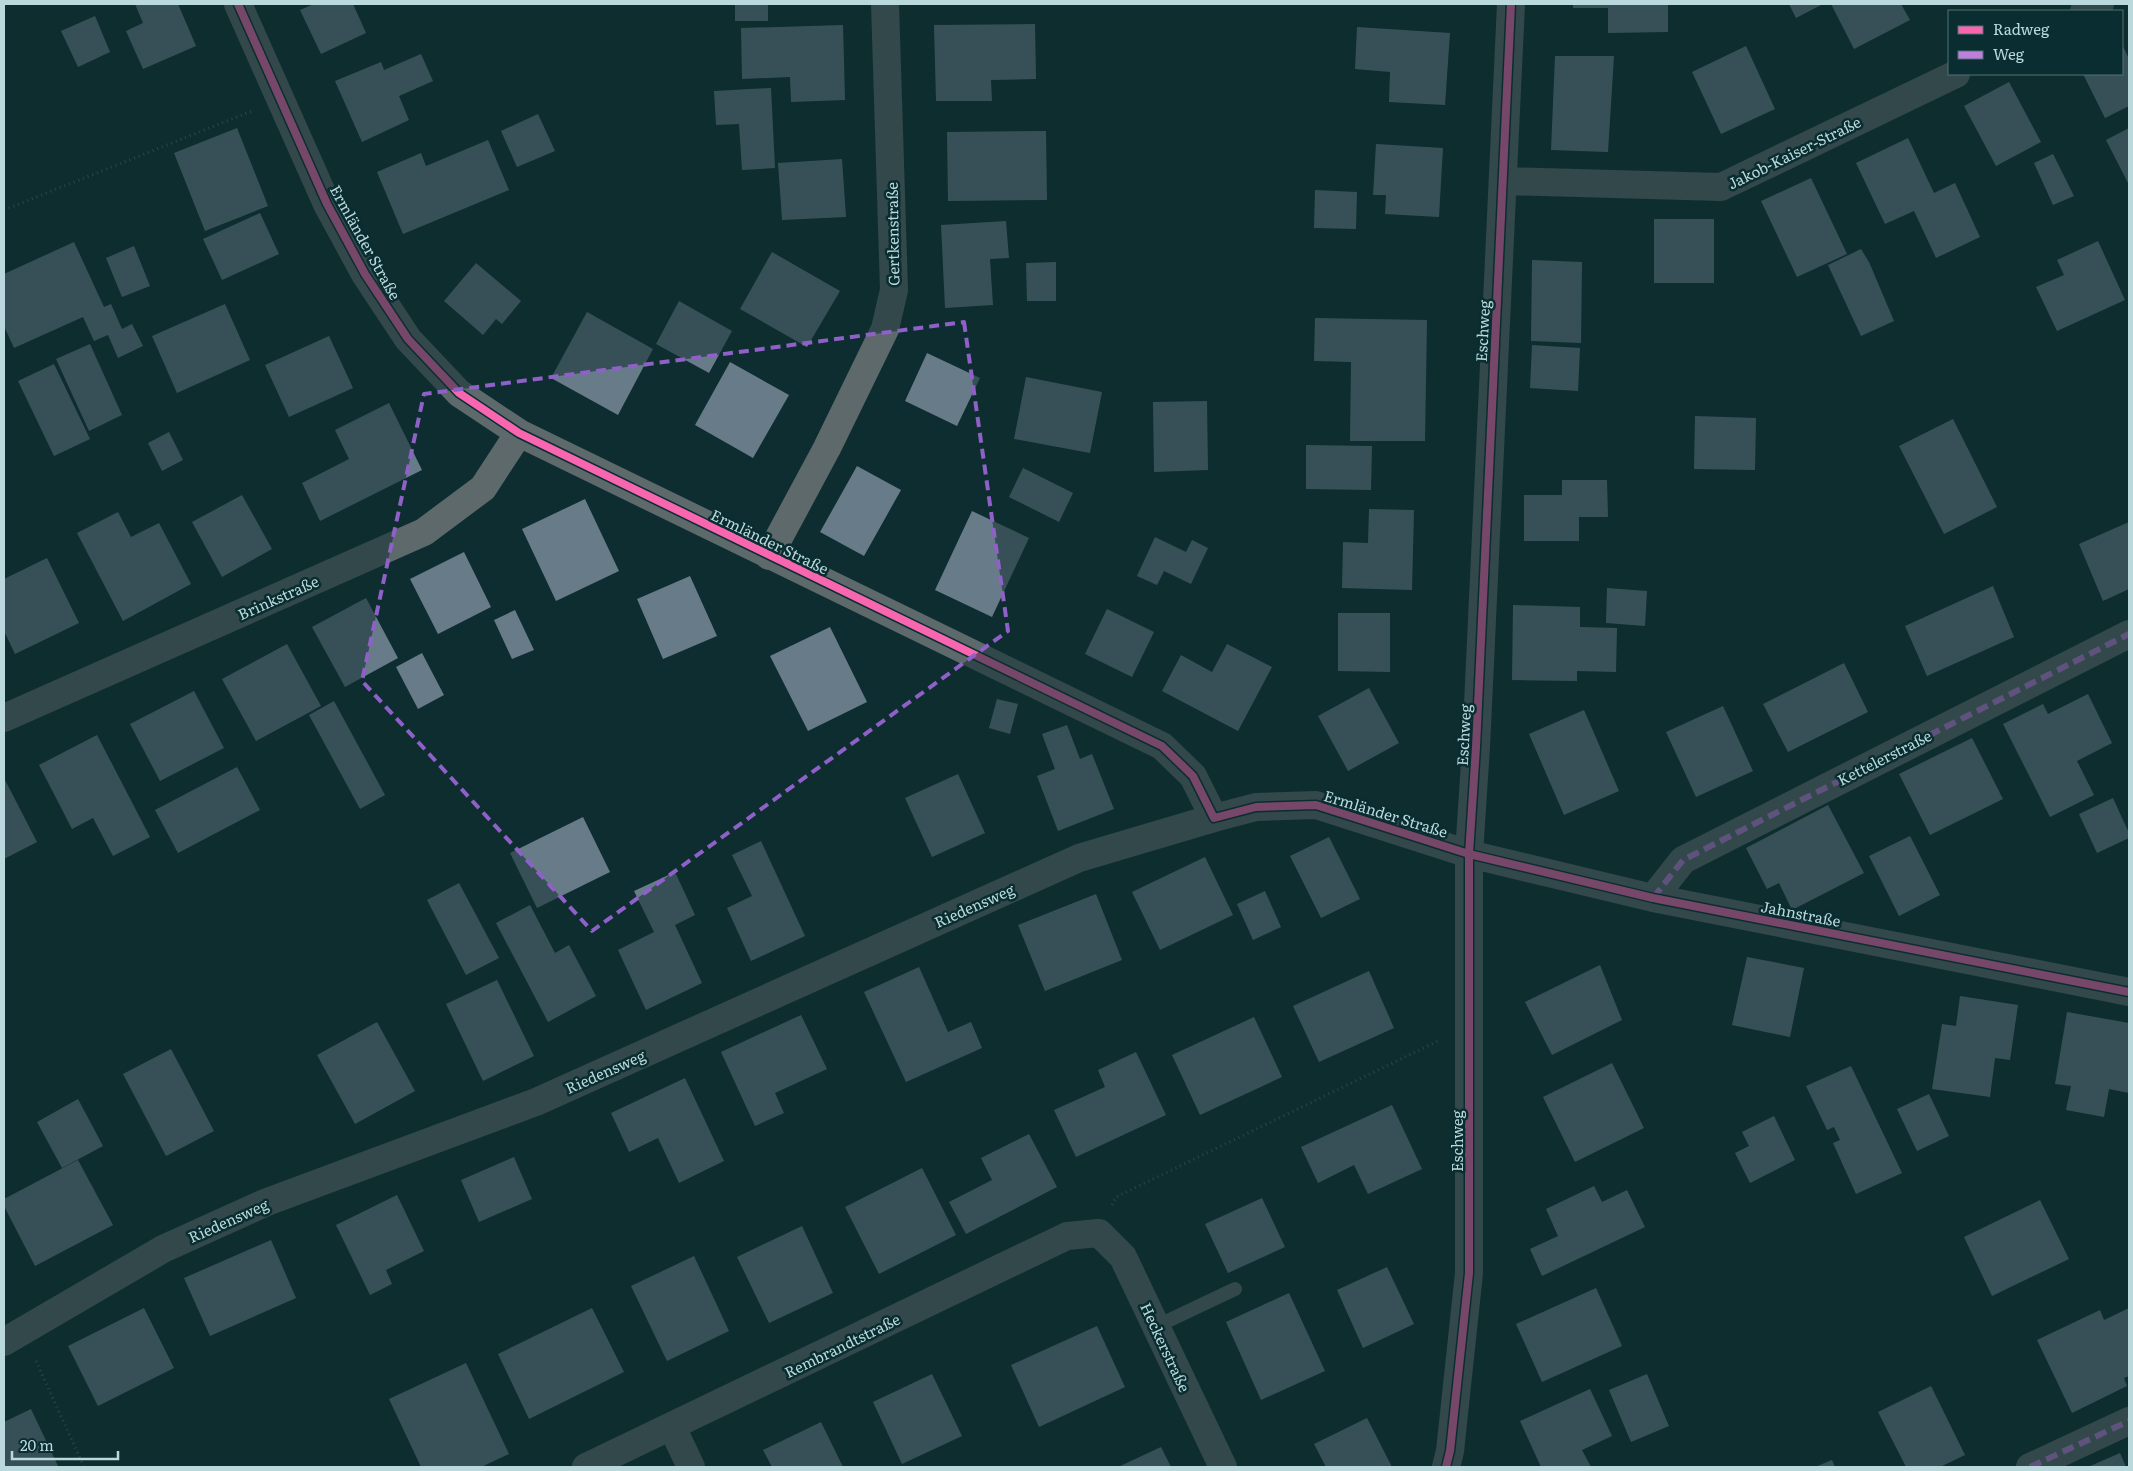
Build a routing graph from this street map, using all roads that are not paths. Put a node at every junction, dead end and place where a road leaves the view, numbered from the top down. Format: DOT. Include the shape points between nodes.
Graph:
graph roads {
  1 [pos="238,4"];
  2 [pos="885,4"];
  3 [pos="1511,4"];
  4 [pos="2100,4"];
  5 [pos="2086,10"];
  6 [pos="1954,75"];
  7 [pos="1503,181"];
  8 [pos="519,433"];
  9 [pos="769,556"];
  10 [pos="2129,634"];
  11 [pos="4,718"];
  12 [pos="1214,818"];
  13 [pos="1469,854"];
  14 [pos="1652,898"];
  15 [pos="2129,992"];
  16 [pos="1099,1232"];
  17 [pos="1235,1289"];
  18 [pos="1157,1326"];
  19 [pos="13,1337"];
  20 [pos="2129,1421"];
  21 [pos="672,1427"];
  22 [pos="586,1467"];
  23 [pos="691,1467"];
  24 [pos="1223,1467"];
  25 [pos="1446,1467"];
  26 [pos="2030,1467"];
  1 -- 8 [label="street, Ermländer Straße" via="335,220 365,274 408,339 459,393"];
  2 -- 9 [label="street, Gertkenstraße" via="894,290 885,329 827,448"];
  3 -- 7 [label="street, Eschweg"];
  4 -- 5 [label="street"];
  6 -- 7 [label="street, Jakob-Kaiser-Straße" via="1721,186"];
  7 -- 13 [label="street, Eschweg"];
  8 -- 9 [label="street, Ermländer Straße"];
  8 -- 11 [label="street, Brinkstraße" via="484,488 424,532"];
  9 -- 12 [label="street, Ermländer Straße" via="1162,746 1193,776"];
  10 -- 14 [label="street, Kettelerstraße" via="1682,860"];
  12 -- 13 [label="street, Ermländer Straße" via="1256,807 1316,805"];
  12 -- 19 [label="street, Riedensweg" via="1079,858 536,1102 267,1202 163,1250"];
  13 -- 14 [label="street, Jahnstraße"];
  13 -- 25 [label="street, Eschweg" via="1469,1273"];
  14 -- 15 [label="street, Jahnstraße"];
  16 -- 18 [label="street, Heckerstraße" via="1123,1256"];
  16 -- 21 [label="street, Rembrandtstraße" via="1067,1236"];
  17 -- 18 [label="lane"];
  18 -- 24 [label="street, Heckerstraße"];
  20 -- 26 [label="street"];
  21 -- 22 [label="street, Rembrandtstraße"];
  21 -- 23 [label="street"];
}
